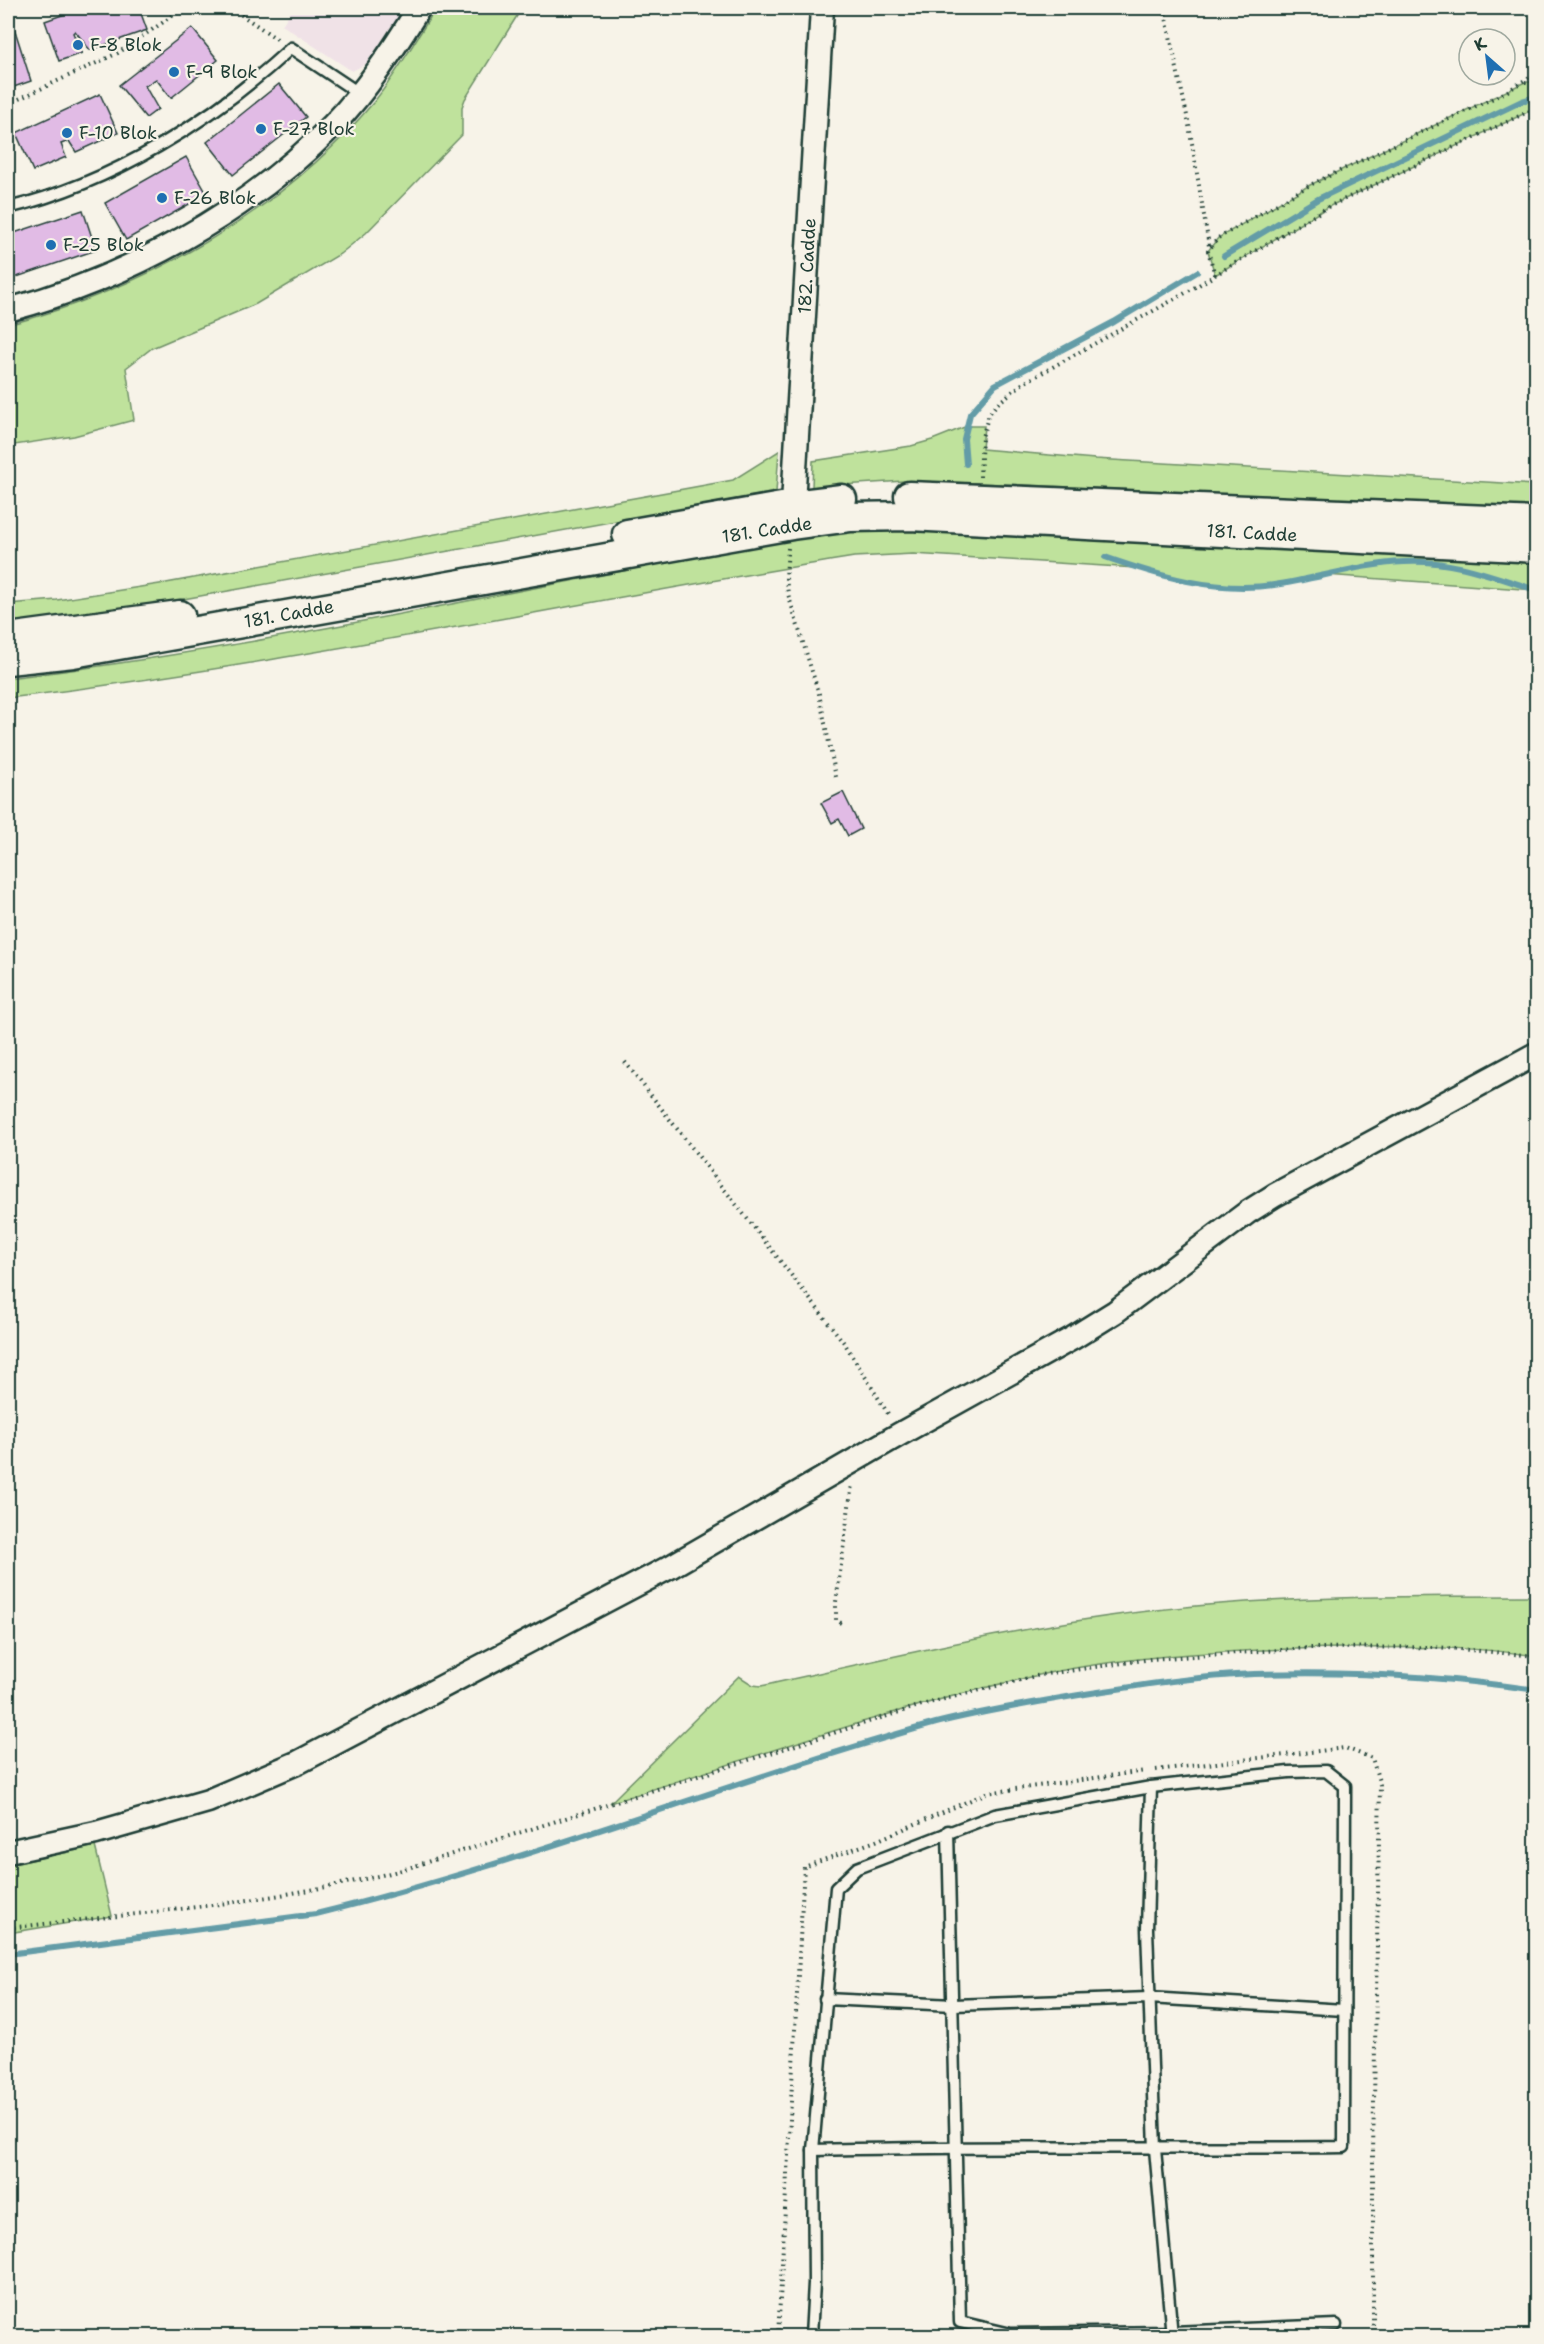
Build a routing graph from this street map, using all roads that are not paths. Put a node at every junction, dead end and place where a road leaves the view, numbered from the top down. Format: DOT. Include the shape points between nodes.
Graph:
graph roads {
  1 [pos="419,8"];
  2 [pos="822,8"];
  3 [pos="360,94"];
  4 [pos="8,208"];
  5 [pos="8,310"];
  6 [pos="792,515"];
  7 [pos="1536,522"];
  8 [pos="1536,548"];
  9 [pos="8,638"];
  10 [pos="8,660"];
  11 [pos="1536,1054"];
  12 [pos="1151,1787"];
  13 [pos="948,1831"];
  14 [pos="8,1851"];
  15 [pos="1149,1998"];
  16 [pos="825,1999"];
  17 [pos="954,2005"];
  18 [pos="1344,2010"];
  19 [pos="958,2146"];
  20 [pos="1155,2149"];
  21 [pos="813,2150"];
  22 [pos="1336,2325"];
  23 [pos="1172,2334"];
  24 [pos="811,2337"];
  1 -- 3 [label="street"];
  2 -- 6 [label="street, 182. Cadde"];
  3 -- 4 [label="lane" via="291,48 217,107 141,155 83,183"];
  3 -- 5 [label="street" via="333,125 290,162 213,220 119,270"];
  6 -- 7 [label="street, 181. Cadde" via="869,497"];
  6 -- 8 [label="street, 181. Cadde" via="910,516"];
  6 -- 9 [label="street, 181. Cadde" via="187,614"];
  6 -- 10 [label="street, 181. Cadde" via="73,653"];
  11 -- 14 [label="street" via="1275,1195 1114,1312 670,1567 260,1780 152,1818"];
  12 -- 13 [label="lane" via="995,1815"];
  12 -- 15 [label="lane"];
  12 -- 18 [label="lane" via="1326,1771 1345,1786"];
  13 -- 16 [label="lane" via="857,1868 836,1888"];
  13 -- 17 [label="lane"];
  15 -- 17 [label="lane"];
  15 -- 18 [label="lane"];
  15 -- 20 [label="lane"];
  16 -- 17 [label="lane"];
  16 -- 21 [label="lane"];
  17 -- 19 [label="lane"];
  18 -- 20 [label="lane" via="1344,2147"];
  19 -- 20 [label="lane"];
  19 -- 21 [label="lane"];
  19 -- 23 [label="lane" via="960,2322 1011,2334"];
  20 -- 23 [label="lane"];
  21 -- 24 [label="lane"];
  22 -- 23 [label="lane"];
}
